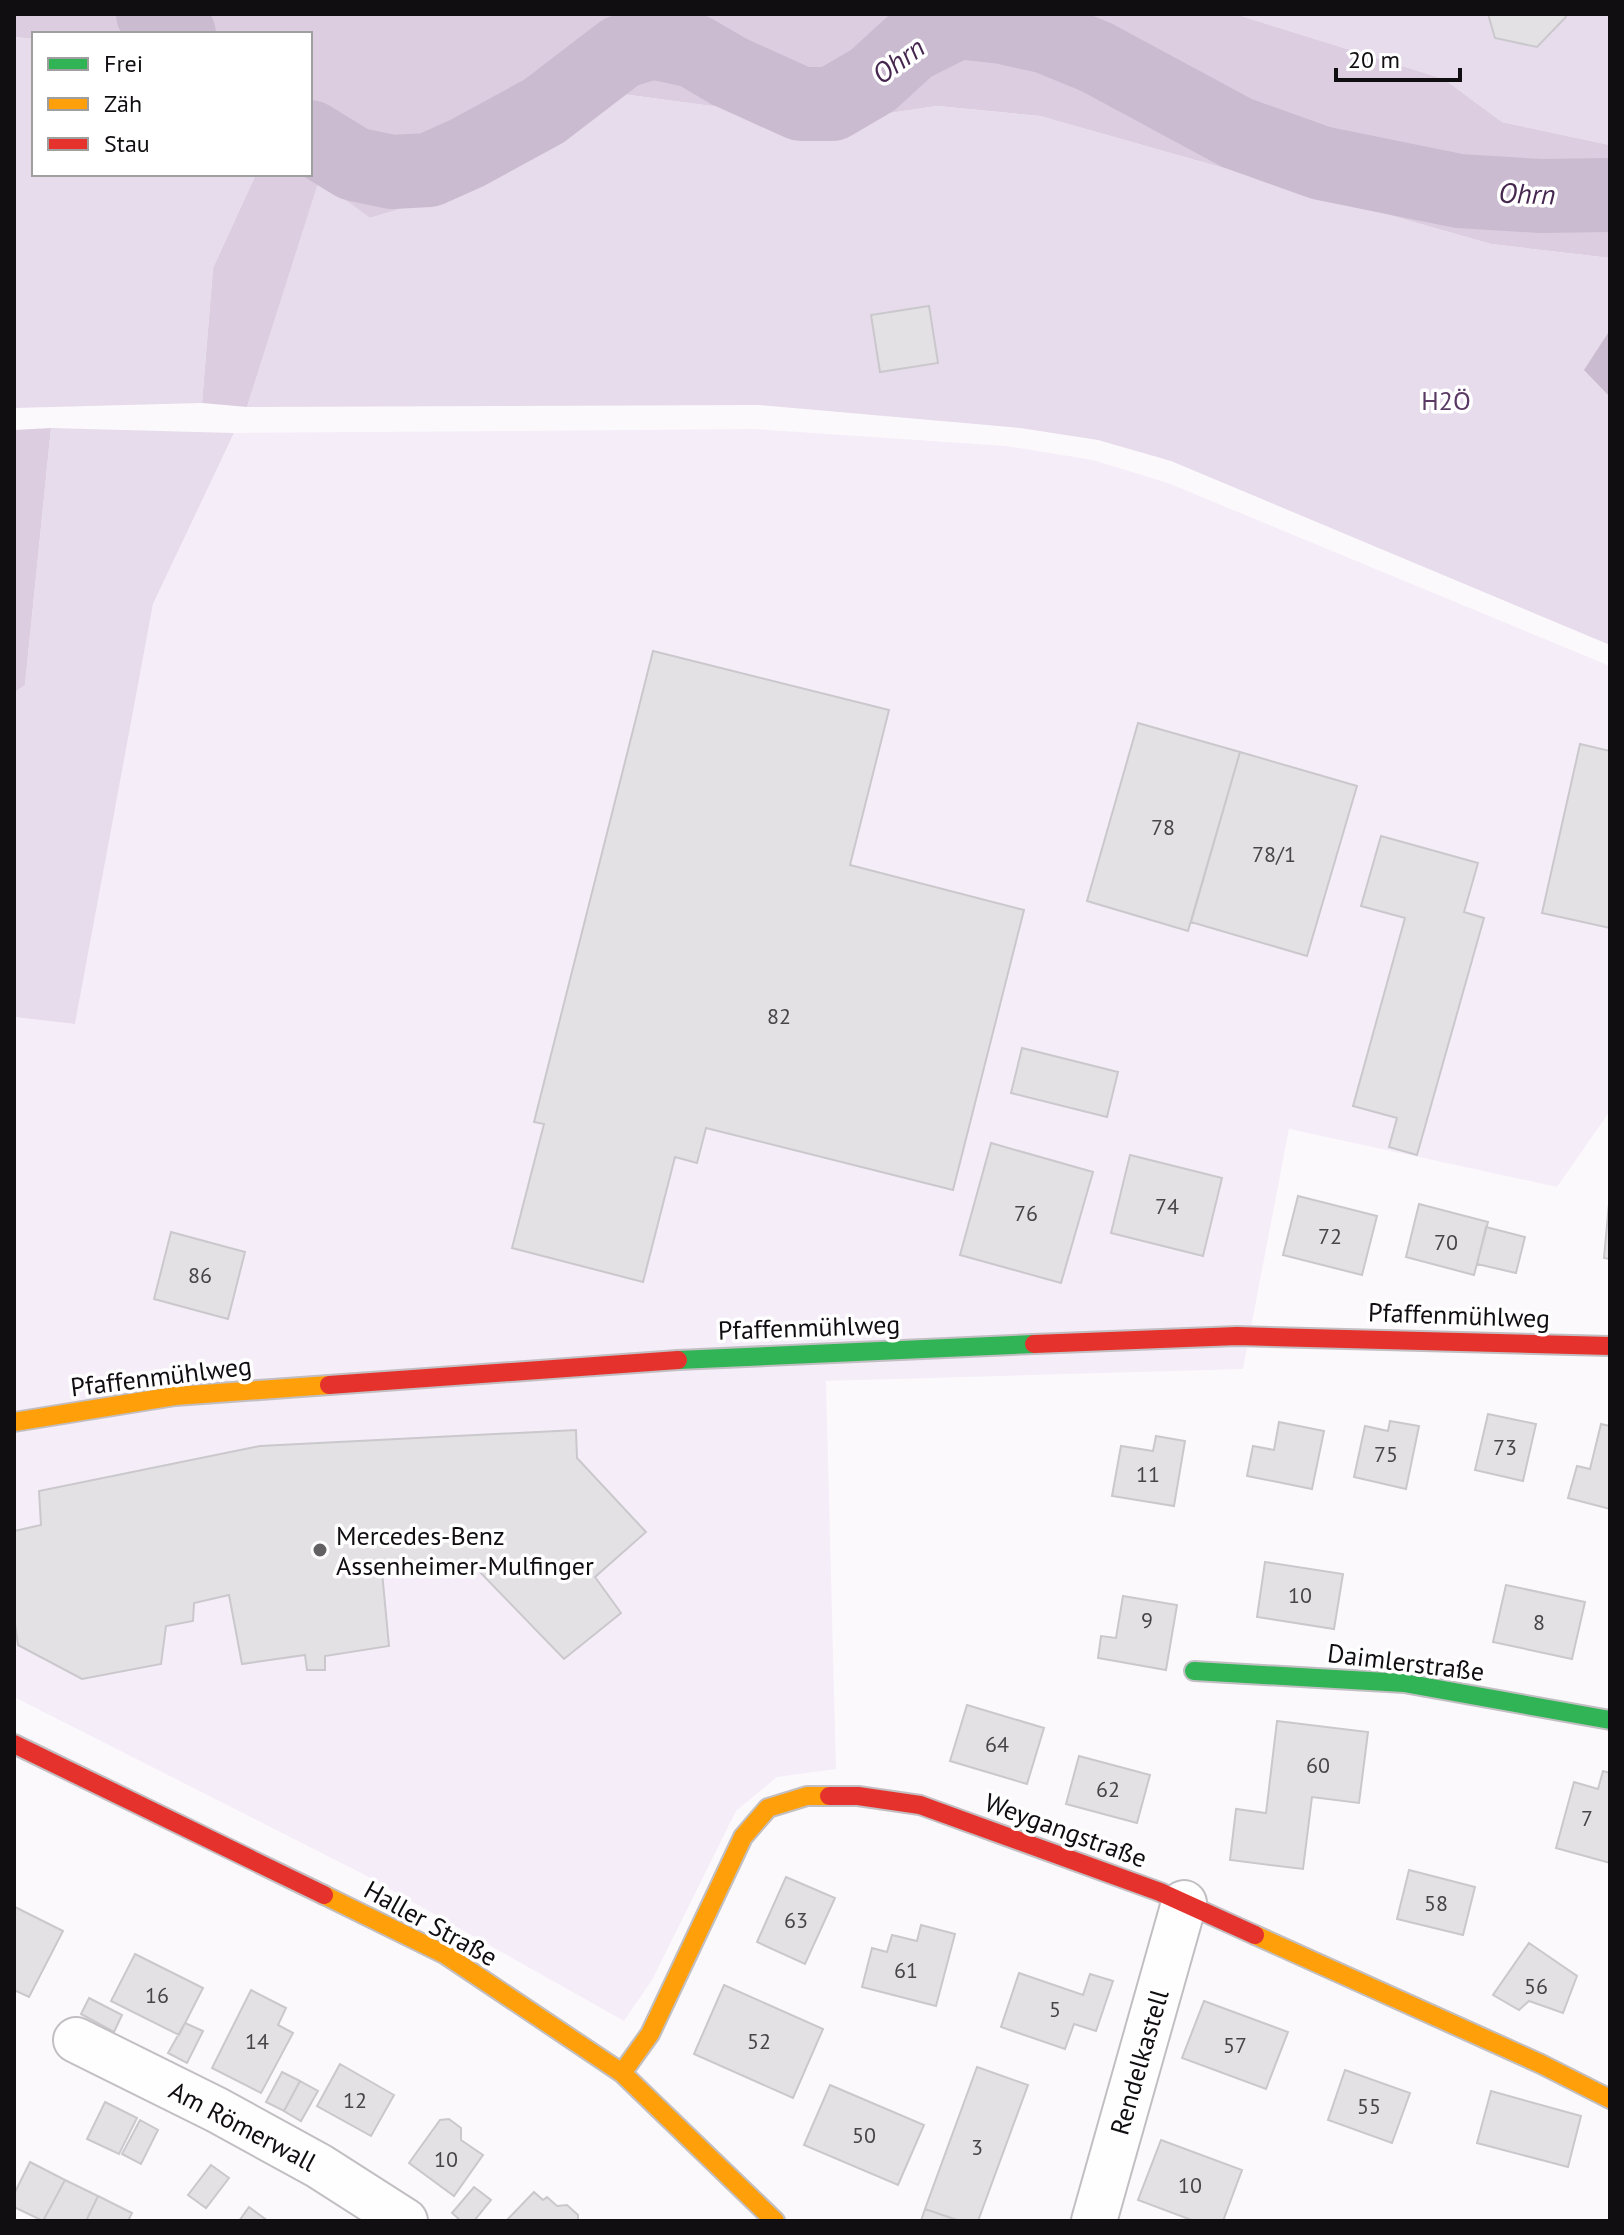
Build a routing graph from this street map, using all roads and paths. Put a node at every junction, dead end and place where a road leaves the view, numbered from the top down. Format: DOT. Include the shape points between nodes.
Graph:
graph roads {
  1 [pos="1610,1346"];
  2 [pos="14,1422"];
  3 [pos="1194,1671"];
  4 [pos="1610,1720"];
  5 [pos="14,1744"];
  6 [pos="1184,1903"];
  7 [pos="76,2040"];
  8 [pos="622,2073"];
  9 [pos="1610,2099"];
  10 [pos="405,2221"];
  11 [pos="775,2221"];
  12 [pos="1094,2221"];
  1 -- 2 [label="street, Pfaffenmühlweg" via="1237,1336 731,1356 175,1396"];
  3 -- 4 [label="street, Daimlerstraße" via="1404,1683"];
  5 -- 8 [label="street, Haller Straße" via="446,1955"];
  6 -- 8 [label="street, Weygangstraße" via="920,1805 858,1796 807,1796 768,1808 743,1837 650,2034"];
  6 -- 9 [label="street, Weygangstraße"];
  6 -- 12 [label="street, Rendelkastell"];
  7 -- 10 [label="street, Am Römerwall" via="319,2166"];
  8 -- 11 [label="street, Haller Straße"];
}
